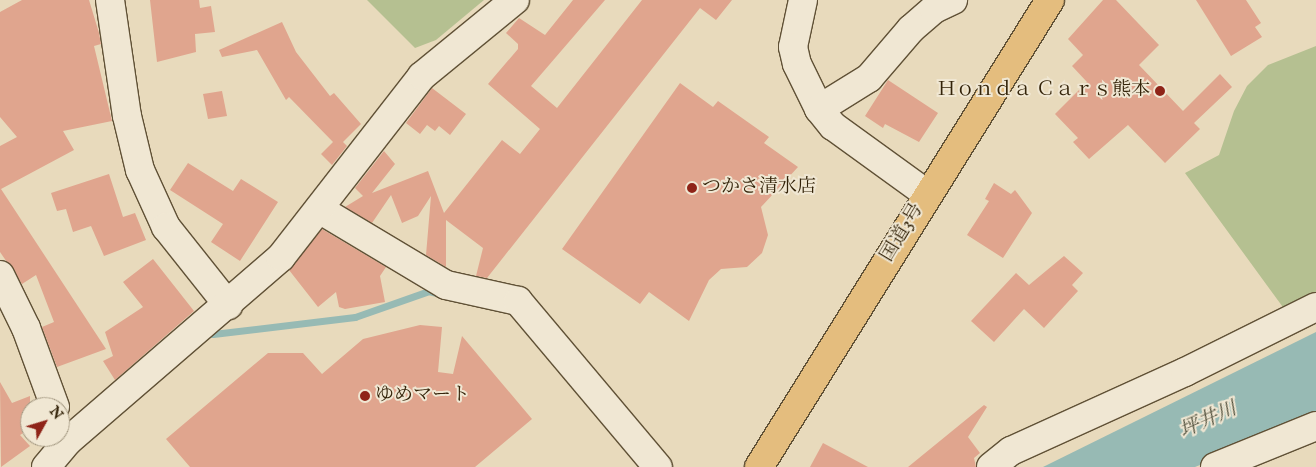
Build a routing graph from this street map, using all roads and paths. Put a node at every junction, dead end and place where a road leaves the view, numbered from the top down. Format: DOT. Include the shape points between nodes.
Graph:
graph roads {
  1 [pos="110,0"];
  2 [pos="516,0"];
  3 [pos="803,0"];
  4 [pos="953,0"];
  5 [pos="1050,0"];
  6 [pos="818,109"];
  7 [pos="927,194"];
  8 [pos="319,209"];
  9 [pos="0,275"];
  10 [pos="228,305"];
  11 [pos="1316,307"];
  12 [pos="52,397"];
  13 [pos="70,425"];
  14 [pos="1316,426"];
  15 [pos="56,447"];
  16 [pos="1231,464"];
  17 [pos="46,467"];
  18 [pos="658,467"];
  19 [pos="759,467"];
  20 [pos="991,467"];
  1 -- 10 [label="street" via="127,116 140,170 166,227"];
  2 -- 8 [label="street" via="422,76"];
  3 -- 6 [label="street" via="793,47 796,64"];
  4 -- 6 [label="street" via="934,10 911,29 869,78"];
  5 -- 7 [label="highway, 国道3号"];
  6 -- 7 [label="street" via="834,126"];
  7 -- 19 [label="highway, 国道3号"];
  8 -- 10 [label="street" via="281,257"];
  8 -- 18 [label="street" via="446,285 518,302"];
  9 -- 12 [label="street" via="26,328"];
  10 -- 13 [label="street"];
  11 -- 20 [label="street" via="1185,372 1011,451"];
  14 -- 16 [label="street"];
  15 -- 17 [label="street"];
}
